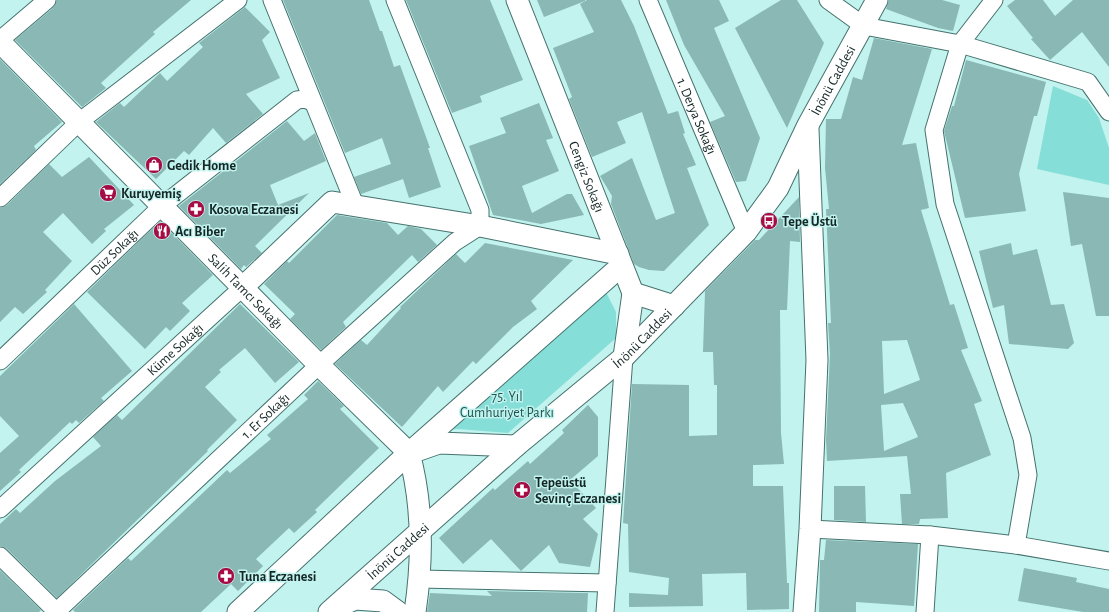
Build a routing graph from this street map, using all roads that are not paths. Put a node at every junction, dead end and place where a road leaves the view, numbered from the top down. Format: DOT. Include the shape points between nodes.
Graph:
graph roads {
  1 [pos="47,0"];
  2 [pos="238,0"];
  3 [pos="272,0"];
  4 [pos="395,0"];
  5 [pos="517,0"];
  6 [pos="648,0"];
  7 [pos="828,0"];
  8 [pos="877,0"];
  9 [pos="994,0"];
  10 [pos="864,26"];
  11 [pos="0,41"];
  12 [pos="960,44"];
  13 [pos="312,102"];
  14 [pos="1109,112"];
  15 [pos="79,122"];
  16 [pos="808,125"];
  17 [pos="0,198"];
  18 [pos="355,205"];
  19 [pos="162,206"];
  20 [pos="480,226"];
  21 [pos="746,232"];
  22 [pos="620,260"];
  23 [pos="243,287"];
  24 [pos="634,293"];
  25 [pos="674,306"];
  26 [pos="624,357"];
  27 [pos="0,361"];
  28 [pos="319,365"];
  29 [pos="516,446"];
  30 [pos="410,453"];
  31 [pos="0,510"];
  32 [pos="421,529"];
  33 [pos="810,529"];
  34 [pos="930,535"];
  35 [pos="1016,545"];
  36 [pos="0,556"];
  37 [pos="1109,561"];
  38 [pos="420,579"];
  39 [pos="607,583"];
  40 [pos="329,611"];
  41 [pos="56,612"];
  42 [pos="238,612"];
  43 [pos="398,612"];
  44 [pos="415,612"];
  45 [pos="605,612"];
  46 [pos="804,612"];
  47 [pos="925,612"];
  1 -- 11 [label="street"];
  2 -- 15 [label="street"];
  3 -- 13 [label="street"];
  4 -- 20 [label="street" via="480,210"];
  5 -- 22 [label="street, Cengiz Sokağı"];
  6 -- 21 [label="street, 1. Derya Sokağı"];
  7 -- 10 [label="street"];
  8 -- 10 [label="street, İnönü Caddesi"];
  9 -- 12 [label="street"];
  10 -- 12 [label="street"];
  10 -- 16 [label="street, İnönü Caddesi"];
  11 -- 15 [label="street, Salih Tamcı Sokağı"];
  12 -- 14 [label="street" via="1088,82"];
  12 -- 35 [label="street" via="934,130 945,204 1022,438 1028,476"];
  13 -- 18 [label="street"];
  13 -- 19 [label="street, Düz Sokağı" via="305,99 296,100"];
  15 -- 17 [label="street"];
  15 -- 19 [label="street, Salih Tamcı Sokağı"];
  16 -- 21 [label="street, İnönü Caddesi" via="778,188"];
  16 -- 33 [label="street" via="817,360"];
  18 -- 20 [label="street"];
  18 -- 23 [label="street, Küme Sokağı" via="332,202"];
  19 -- 23 [label="street, Salih Tamcı Sokağı"];
  19 -- 27 [label="street, Düz Sokağı"];
  20 -- 22 [label="street"];
  20 -- 28 [label="street, 1. Er Sokağı" via="455,242"];
  21 -- 25 [label="street, İnönü Caddesi"];
  22 -- 24 [label="street, Cengiz Sokağı"];
  22 -- 30 [label="street"];
  23 -- 28 [label="street, Salih Tamcı Sokağı"];
  23 -- 31 [label="street, Küme Sokağı"];
  24 -- 25 [label="street"];
  24 -- 26 [label="street"];
  25 -- 26 [label="street, İnönü Caddesi"];
  26 -- 29 [label="street, İnönü Caddesi"];
  26 -- 39 [label="street"];
  28 -- 30 [label="street, Salih Tamcı Sokağı"];
  28 -- 41 [label="street, 1. Er Sokağı"];
  29 -- 30 [label="street" via="439,443"];
  29 -- 32 [label="street, İnönü Caddesi"];
  30 -- 32 [label="street"];
  30 -- 42 [label="street"];
  32 -- 38 [label="street"];
  32 -- 40 [label="street, İnönü Caddesi"];
  33 -- 34 [label="street"];
  33 -- 46 [label="street"];
  34 -- 35 [label="street"];
  34 -- 47 [label="street"];
  35 -- 37 [label="street"];
  36 -- 41 [label="street"];
  38 -- 39 [label="street"];
  38 -- 44 [label="street"];
  39 -- 45 [label="street"];
  40 -- 43 [label="street" via="355,599 383,601"];
}
